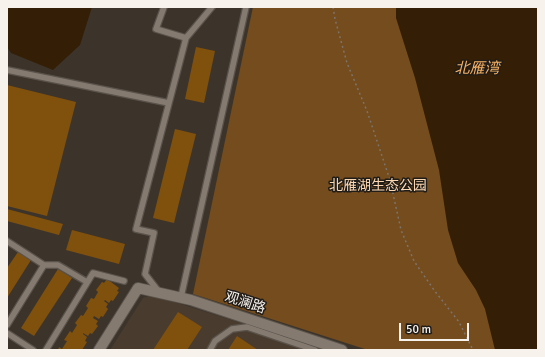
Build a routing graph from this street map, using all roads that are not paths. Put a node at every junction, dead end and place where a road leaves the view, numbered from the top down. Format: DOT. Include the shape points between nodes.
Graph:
graph roads {
  1 [pos="164,7"];
  2 [pos="212,7"];
  3 [pos="246,7"];
  4 [pos="186,38"];
  5 [pos="7,70"];
  6 [pos="169,103"];
  7 [pos="7,241"];
  8 [pos="44,266"];
  9 [pos="87,282"];
  10 [pos="124,282"];
  11 [pos="159,292"];
  12 [pos="181,297"];
  13 [pos="7,325"];
  14 [pos="9,335"];
  15 [pos="7,343"];
  16 [pos="33,350"];
  17 [pos="46,350"];
  18 [pos="99,350"];
  19 [pos="210,350"];
  20 [pos="316,350"];
  21 [pos="342,350"];
  1 -- 4 [label="lane" via="156,29"];
  2 -- 4 [label="lane"];
  3 -- 12 [label="lane"];
  4 -- 6 [label="lane"];
  5 -- 6 [label="lane"];
  6 -- 11 [label="lane" via="136,229 154,233 145,274"];
  7 -- 8 [label="lane"];
  8 -- 9 [label="lane" via="58,265"];
  8 -- 13 [label="lane"];
  9 -- 10 [label="lane" via="93,273"];
  9 -- 17 [label="lane"];
  11 -- 12 [label="street, 观澜路"];
  11 -- 18 [label="street, 观澜路" via="138,288"];
  12 -- 21 [label="street, 观澜路"];
  14 -- 15 [label="lane"];
  14 -- 16 [label="lane"];
  19 -- 20 [label="lane" via="215,341 232,329 247,327"];
}
